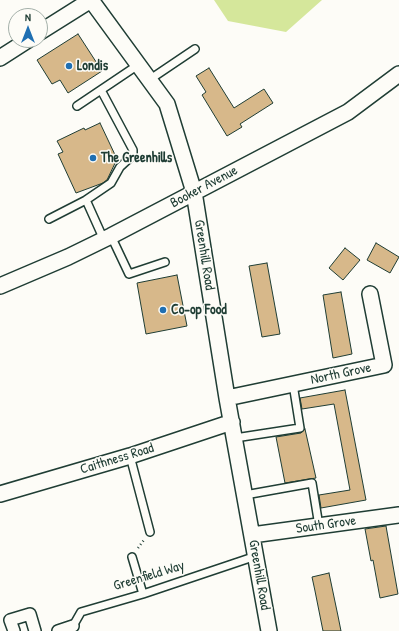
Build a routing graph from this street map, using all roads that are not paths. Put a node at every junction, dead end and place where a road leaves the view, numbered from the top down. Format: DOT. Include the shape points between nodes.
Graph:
graph roads {
  1 [pos="91,0"];
  2 [pos="48,27"];
  3 [pos="16,48"];
  4 [pos="195,50"];
  5 [pos="0,58"];
  6 [pos="138,65"];
  7 [pos="399,74"];
  8 [pos="149,80"];
  9 [pos="101,90"];
  10 [pos="77,106"];
  11 [pos="194,192"];
  12 [pos="86,200"];
  13 [pos="49,219"];
  14 [pos="107,238"];
  15 [pos="165,262"];
  16 [pos="0,286"];
  17 [pos="370,294"];
  18 [pos="293,384"];
  19 [pos="228,398"];
  20 [pos="232,422"];
  21 [pos="235,438"];
  22 [pos="130,456"];
  23 [pos="0,494"];
  24 [pos="245,494"];
  25 [pos="399,515"];
  26 [pos="319,526"];
  27 [pos="150,532"];
  28 [pos="252,535"];
  29 [pos="256,556"];
  30 [pos="132,557"];
  31 [pos="144,594"];
  32 [pos="73,626"];
  33 [pos="14,631"];
  34 [pos="35,631"];
  35 [pos="58,631"];
  36 [pos="269,631"];
  1 -- 2 [label="street"];
  1 -- 6 [label="street, Greenhill Road"];
  3 -- 5 [label="street"];
  4 -- 8 [label="lane"];
  6 -- 8 [label="street, Greenhill Road"];
  6 -- 9 [label="lane"];
  7 -- 11 [label="street, Booker Avenue" via="348,112"];
  8 -- 11 [label="street, Greenhill Road" via="167,104"];
  9 -- 10 [label="lane"];
  9 -- 12 [label="lane" via="133,153 120,167 111,183"];
  11 -- 14 [label="street, Booker Avenue"];
  11 -- 19 [label="street, Greenhill Road"];
  12 -- 13 [label="lane"];
  12 -- 14 [label="lane"];
  14 -- 15 [label="lane" via="129,274"];
  14 -- 16 [label="street, Booker Avenue"];
  17 -- 18 [label="street, North Grove" via="384,365"];
  18 -- 19 [label="street, North Grove"];
  18 -- 21 [label="lane" via="300,428"];
  19 -- 20 [label="street, Greenhill Road"];
  20 -- 21 [label="street, Greenhill Road"];
  20 -- 22 [label="street, Caithness Road"];
  21 -- 24 [label="street, Greenhill Road"];
  22 -- 23 [label="street, Caithness Road"];
  22 -- 27 [label="lane"];
  24 -- 26 [label="lane" via="312,483"];
  24 -- 28 [label="street, Greenhill Road"];
  25 -- 26 [label="street, South Grove"];
  26 -- 28 [label="street, South Grove"];
  28 -- 29 [label="street, Greenhill Road"];
  29 -- 31 [label="lane, Greenfield Way"];
  29 -- 36 [label="street, Greenhill Road"];
  30 -- 31 [label="lane"];
  31 -- 32 [label="lane, Greenfield Way" via="81,612"];
  32 -- 35 [label="street, Greenfield Way"];
  33 -- 34 [label="street" via="10,620 30,614"];
}
